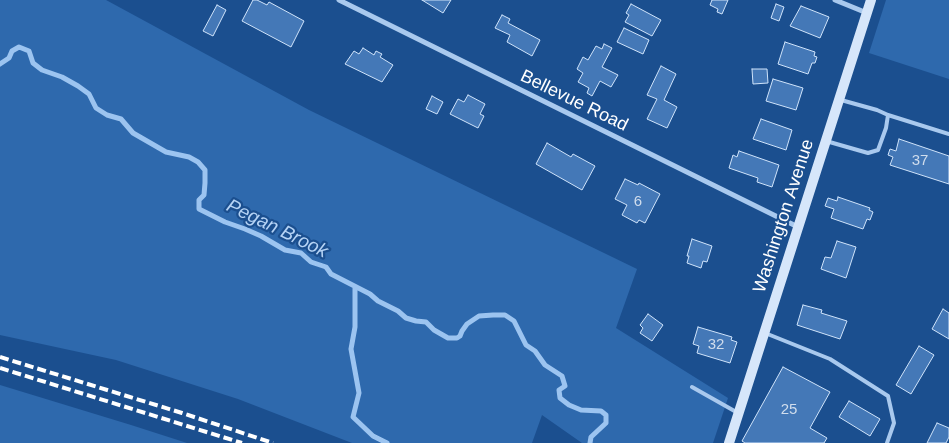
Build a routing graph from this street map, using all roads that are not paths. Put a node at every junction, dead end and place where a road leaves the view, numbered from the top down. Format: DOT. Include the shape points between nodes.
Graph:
graph roads {
  1 [pos="339,0"];
  2 [pos="835,0"];
  3 [pos="871,0"];
  4 [pos="867,13"];
  5 [pos="839,100"];
  6 [pos="888,115"];
  7 [pos="949,134"];
  8 [pos="826,141"];
  9 [pos="798,227"];
  10 [pos="764,333"];
  11 [pos="692,386"];
  12 [pos="738,413"];
  13 [pos="729,443"];
  14 [pos="887,443"];
  1 -- 9 [label="street, Bellevue Road"];
  2 -- 4 [label="street"];
  3 -- 4 [label="street, Washington Avenue"];
  4 -- 5 [label="street, Washington Avenue"];
  5 -- 6 [label="lane"];
  5 -- 8 [label="street, Washington Avenue"];
  6 -- 7 [label="lane"];
  6 -- 8 [label="lane" via="878,150 868,153"];
  8 -- 9 [label="street, Washington Avenue"];
  9 -- 10 [label="street, Washington Avenue"];
  10 -- 12 [label="street, Washington Avenue"];
  10 -- 14 [label="lane" via="830,359 888,396 894,423"];
  11 -- 12 [label="lane"];
  12 -- 13 [label="street, Washington Avenue"];
}
